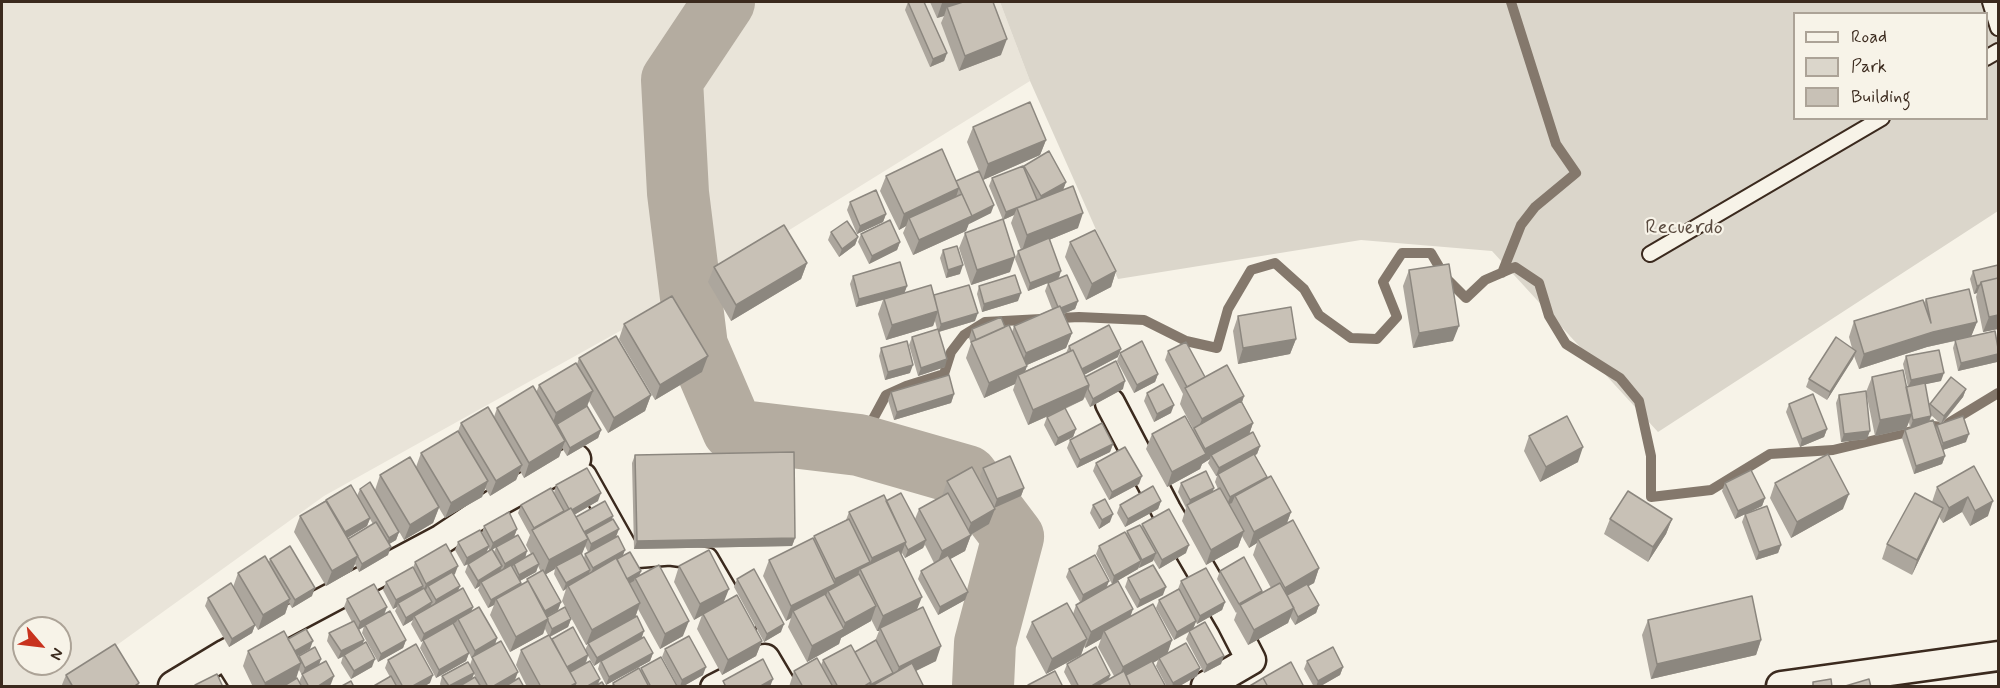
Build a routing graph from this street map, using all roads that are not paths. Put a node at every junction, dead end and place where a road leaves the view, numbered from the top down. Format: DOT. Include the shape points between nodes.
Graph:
graph roads {
  1 [pos="1990,2"];
  2 [pos="1998,28"];
  3 [pos="1879,120"];
  4 [pos="1650,254"];
  5 [pos="1110,403"];
  6 [pos="576,459"];
  7 [pos="226,654"];
  8 [pos="1998,656"];
  9 [pos="765,659"];
  10 [pos="173,687"];
  11 [pos="246,687"];
  12 [pos="712,687"];
  13 [pos="780,687"];
  14 [pos="1206,687"];
  15 [pos="1781,687"];
  1 -- 2 [label="lane"];
  3 -- 4 [label="lane"];
  5 -- 14 [label="street" via="1251,660"];
  6 -- 7 [label="street" via="499,501 442,539"];
  6 -- 9 [label="street" via="631,556 670,554 707,559"];
  7 -- 10 [label="street"];
  7 -- 11 [label="street"];
  8 -- 15 [label="street"];
  9 -- 12 [label="street"];
  9 -- 13 [label="street"];
}
